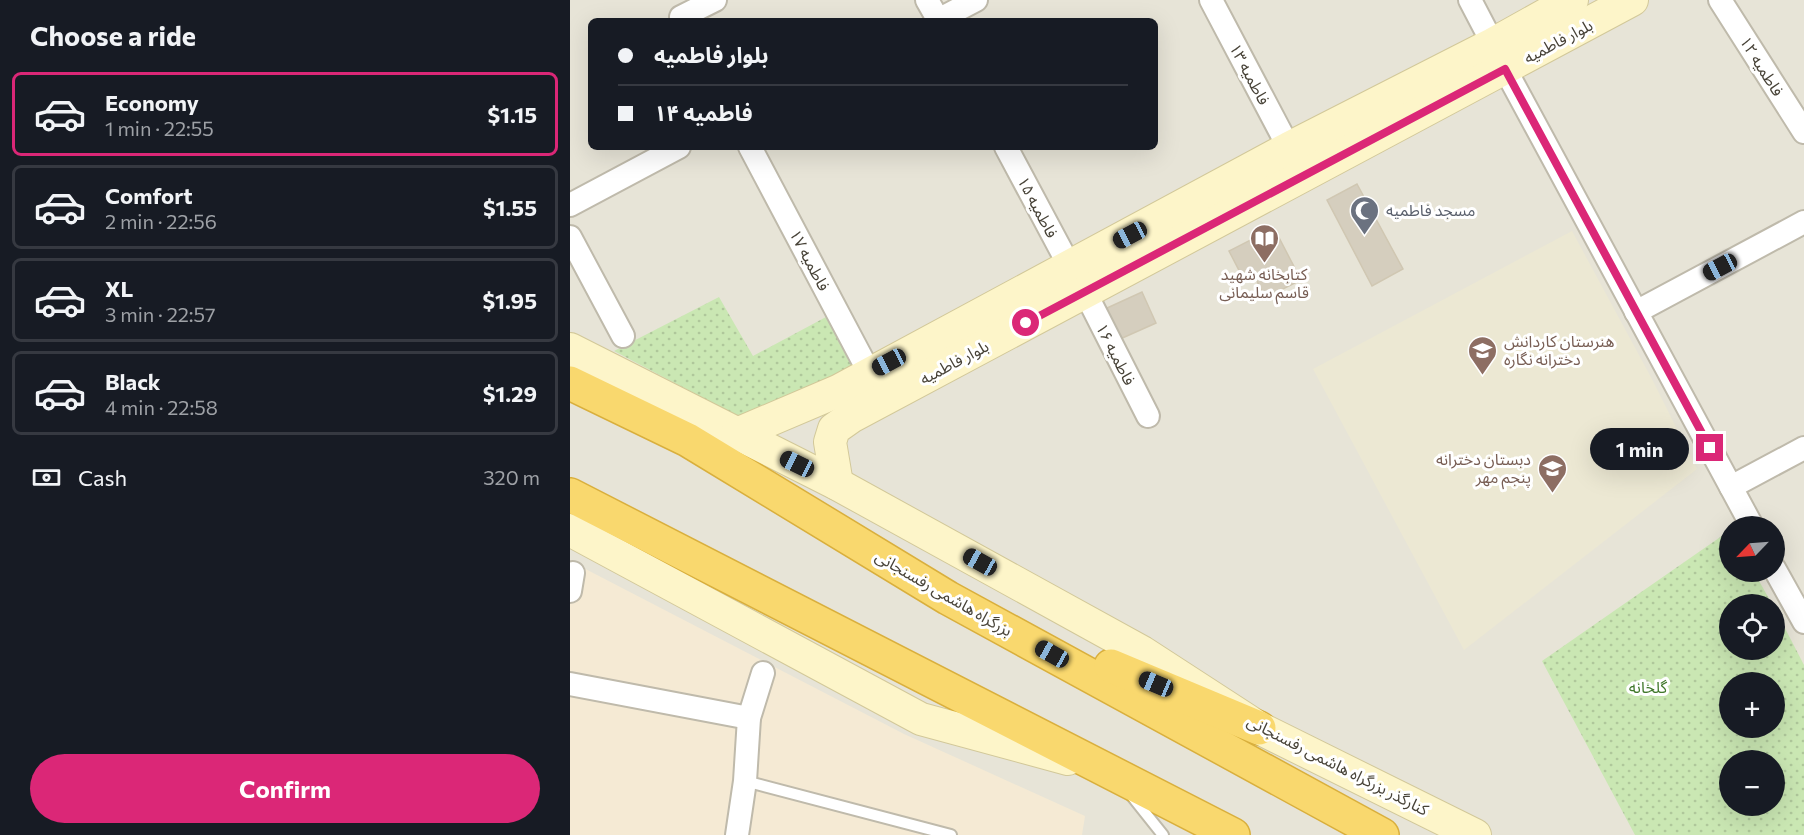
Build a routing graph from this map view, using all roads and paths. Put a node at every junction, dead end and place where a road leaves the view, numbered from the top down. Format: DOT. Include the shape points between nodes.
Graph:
graph roads {
  1 [pos="715,0"];
  2 [pos="976,0"];
  3 [pos="1210,0"];
  4 [pos="1470,0"];
  5 [pos="1572,0"];
  6 [pos="1632,0"];
  7 [pos="1720,0"];
  8 [pos="679,13"];
  9 [pos="935,14"];
  10 [pos="1499,56"];
  11 [pos="1804,132"];
  12 [pos="1289,147"];
  13 [pos="673,150"];
  14 [pos="752,150"];
  15 [pos="1008,150"];
  16 [pos="570,206"];
  17 [pos="1804,222"];
  18 [pos="570,237"];
  19 [pos="1077,280"];
  20 [pos="1636,312"];
  21 [pos="623,336"];
  22 [pos="570,349"];
  23 [pos="869,372"];
  24 [pos="570,383"];
  25 [pos="844,404"];
  26 [pos="1148,416"];
  27 [pos="737,434"];
  28 [pos="1804,448"];
  29 [pos="837,484"];
  30 [pos="1731,487"];
  31 [pos="570,495"];
  32 [pos="1747,516"];
  33 [pos="570,530"];
  34 [pos="1782,582"];
  35 [pos="948,598"];
  36 [pos="1804,622"];
  37 [pos="763,674"];
  38 [pos="570,684"];
  39 [pos="748,718"];
  40 [pos="1259,728"];
  41 [pos="1112,771"];
  42 [pos="745,781"];
  43 [pos="737,835"];
  44 [pos="951,835"];
  45 [pos="1163,835"];
  46 [pos="1233,835"];
  47 [pos="1382,835"];
  48 [pos="1475,835"];
  1 -- 8 [label="street"];
  2 -- 9 [label="street"];
  3 -- 12 [label="street, فاطمیه ۱۳"];
  4 -- 10 [label="street"];
  5 -- 10 [label="street, بلوار فاطمیه"];
  6 -- 10 [label="street, بلوار فاطمیه"];
  7 -- 11 [label="street, فاطمیه ۱۲"];
  10 -- 12 [label="street, بلوار فاطمیه"];
  10 -- 19 [label="street, بلوار فاطمیه"];
  10 -- 20 [label="street"];
  12 -- 19 [label="street, بلوار فاطمیه"];
  13 -- 16 [label="street"];
  14 -- 23 [label="street, فاطمیه ۱۷"];
  15 -- 19 [label="street, فاطمیه ۱۵"];
  17 -- 20 [label="street"];
  18 -- 21 [label="street"];
  19 -- 23 [label="street, بلوار فاطمیه"];
  19 -- 25 [label="street, بلوار فاطمیه"];
  19 -- 26 [label="street, فاطمیه ۱۶"];
  20 -- 30 [label="street"];
  22 -- 27 [label="street, کنارگذر بزرگراه هاشمی رفسنجانی"];
  23 -- 25 [label="street, بلوار فاطمیه"];
  24 -- 35 [label="highway, بزرگراه هاشمی رفسنجانی" via="688,440"];
  25 -- 27 [label="street, بلوار فاطمیه"];
  25 -- 29 [label="street, بلوار فاطمیه" via="830,442"];
  27 -- 29 [label="street, کنارگذر بزرگراه هاشمی رفسنجانی"];
  28 -- 30 [label="street"];
  29 -- 40 [label="street, کنارگذر بزرگراه هاشمی رفسنجانی" via="1142,652"];
  30 -- 32 [label="street"];
  31 -- 41 [label="highway"];
  33 -- 41 [label="street" via="921,719"];
  34 -- 36 [label="street"];
  35 -- 40 [label="highway"];
  35 -- 47 [label="highway, بزرگراه هاشمی رفسنجانی"];
  37 -- 39 [label="street"];
  38 -- 39 [label="street"];
  39 -- 42 [label="street"];
  40 -- 48 [label="street, کنارگذر بزرگراه هاشمی رفسنجانی"];
  41 -- 45 [label="lane"];
  41 -- 46 [label="highway"];
  42 -- 43 [label="street"];
  42 -- 44 [label="lane"];
}
